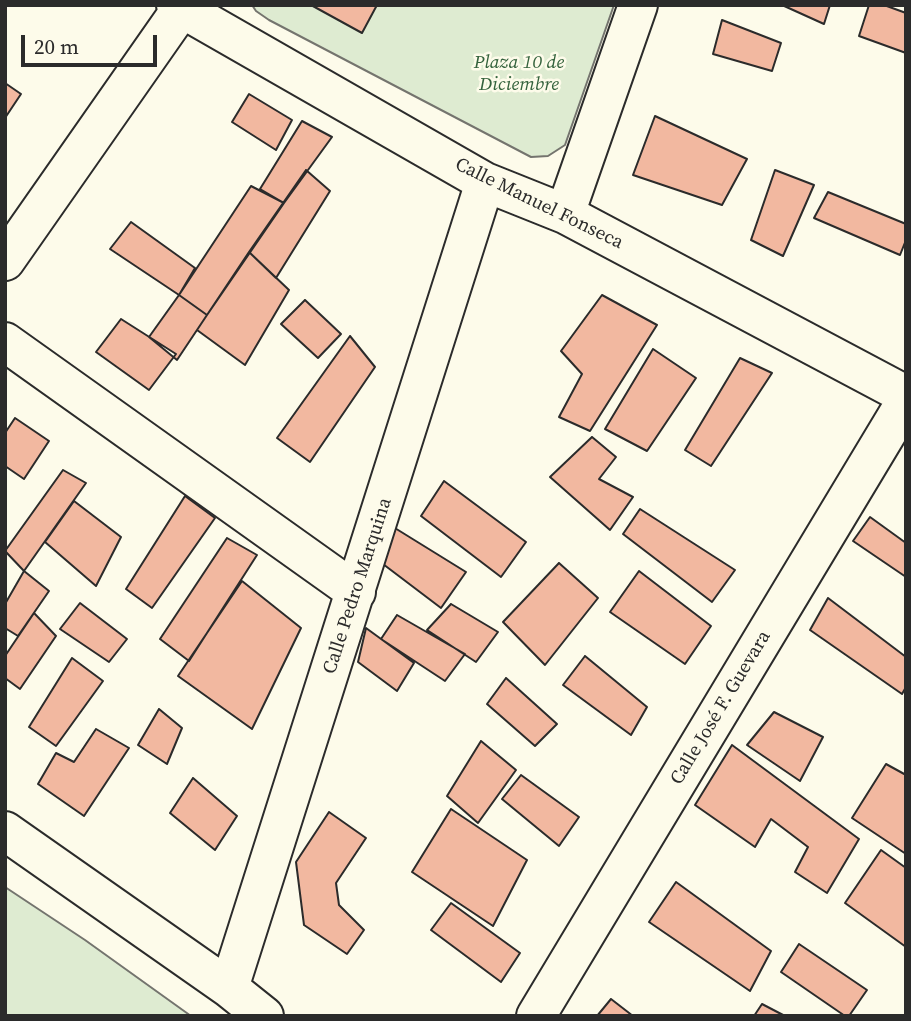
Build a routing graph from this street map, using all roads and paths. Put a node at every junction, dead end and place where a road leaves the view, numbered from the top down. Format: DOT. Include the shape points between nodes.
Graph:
graph roads {
  1 [pos="638,5"];
  2 [pos="181,6"];
  3 [pos="485,182"];
  4 [pos="565,214"];
  5 [pos="5,261"];
  6 [pos="5,342"];
  7 [pos="906,395"];
  8 [pos="906,401"];
  9 [pos="356,592"];
  10 [pos="5,831"];
  11 [pos="229,989"];
  12 [pos="264,1016"];
  13 [pos="536,1016"];
  1 -- 4 [label="street"];
  2 -- 3 [label="street, Calle Manuel Fonseca"];
  2 -- 5 [label="street"];
  3 -- 4 [label="street, Calle Manuel Fonseca"];
  3 -- 9 [label="street, Calle Pedro Marquina"];
  4 -- 7 [label="street, Calle Manuel Fonseca"];
  6 -- 9 [label="street"];
  8 -- 13 [label="street, Calle José F. Guevara"];
  9 -- 11 [label="street, Calle Pedro Marquina"];
  10 -- 11 [label="street"];
  11 -- 12 [label="street"];
}
